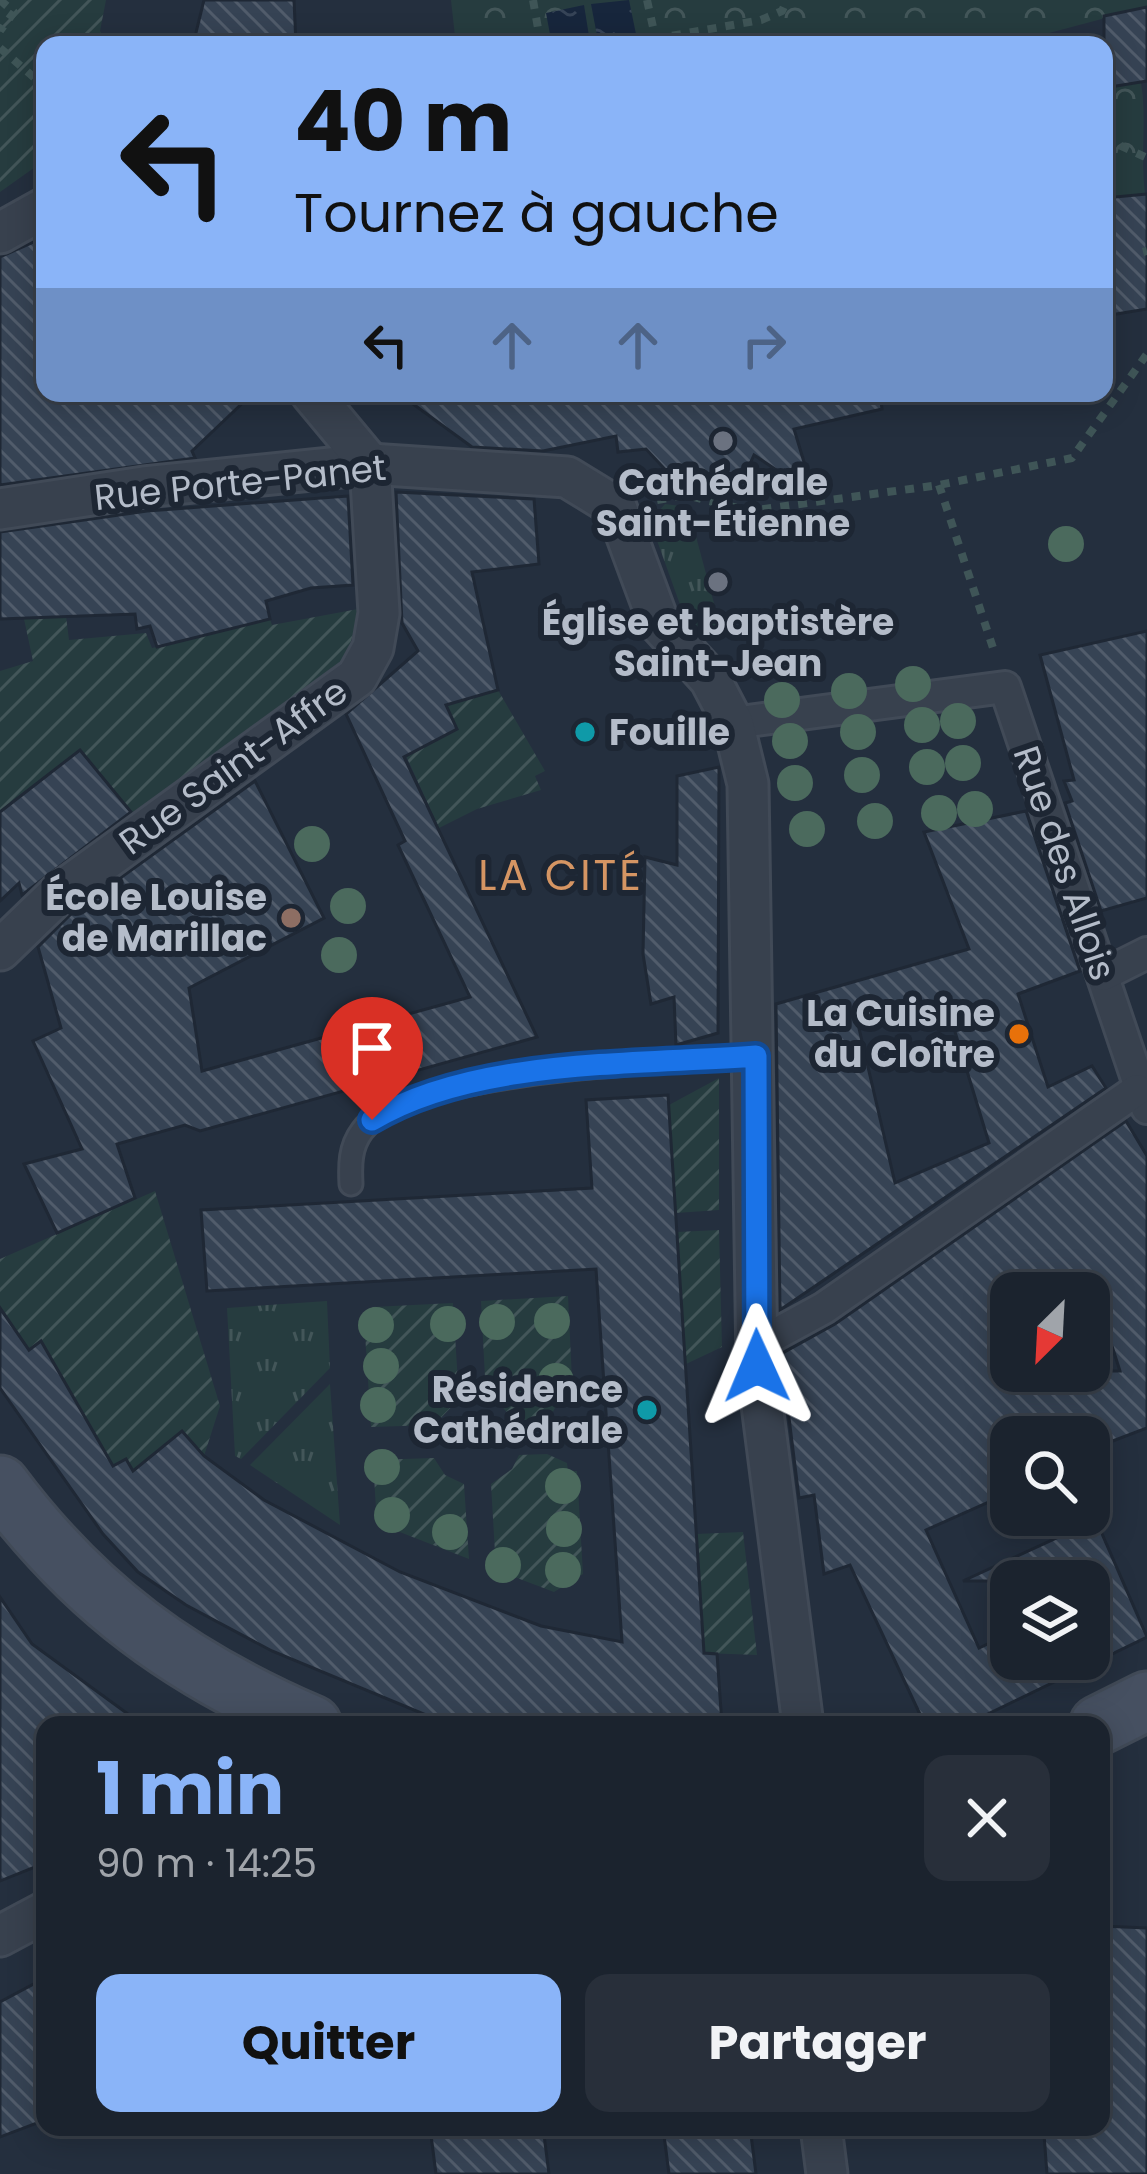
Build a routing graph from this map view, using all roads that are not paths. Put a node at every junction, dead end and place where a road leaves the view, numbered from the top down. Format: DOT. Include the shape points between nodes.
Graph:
graph roads {
  1 [pos="36,213"];
  2 [pos="0,233"];
  3 [pos="318,402"];
  4 [pos="370,464"];
  5 [pos="0,509"];
  6 [pos="733,722"];
  7 [pos="0,950"];
  8 [pos="1147,952"];
  9 [pos="1103,975"];
  10 [pos="756,1056"];
  11 [pos="1142,1099"];
  12 [pos="351,1184"];
  13 [pos="756,1345"];
  14 [pos="0,1485"];
  15 [pos="1147,1701"];
  16 [pos="296,1716"];
  17 [pos="802,1716"];
  18 [pos="1110,1720"];
  19 [pos="36,1917"];
  20 [pos="0,1936"];
  21 [pos="822,2136"];
  22 [pos="827,2174"];
  1 -- 2 [label="street"];
  3 -- 4 [label="street"];
  4 -- 5 [label="street, Rue Porte-Panet"];
  4 -- 6 [label="street, Rue Porte-Panet" via="567,477 616,507 659,623 710,679"];
  4 -- 7 [label="street, Rue Saint-Affre" via="379,613 357,677 58,894"];
  6 -- 9 [label="street, Rue des Allois" via="1005,687"];
  6 -- 10 [label="street" via="748,784"];
  8 -- 9 [label="street"];
  9 -- 11 [label="street, Rue des Allois"];
  10 -- 12 [label="lane" via="547,1071 394,1107 361,1132"];
  10 -- 13 [label="street"];
  11 -- 13 [label="street"];
  13 -- 17 [label="street"];
  14 -- 16 [label="main road" via="81,1582 131,1624"];
  15 -- 18 [label="main road"];
  19 -- 20 [label="street"];
  21 -- 22 [label="street"];
}
